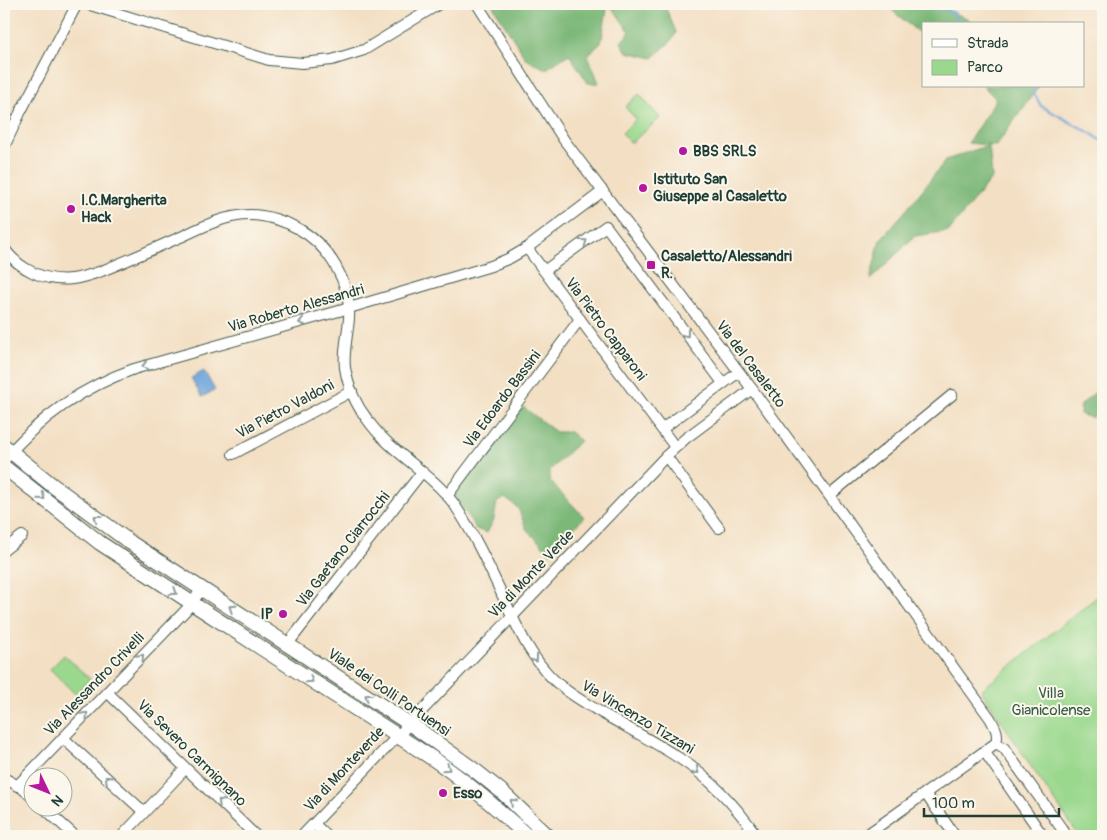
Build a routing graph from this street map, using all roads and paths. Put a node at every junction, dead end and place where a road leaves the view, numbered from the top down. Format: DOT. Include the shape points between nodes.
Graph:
graph roads {
  1 [pos="77,4"];
  2 [pos="87,4"];
  3 [pos="439,4"];
  4 [pos="477,4"];
  5 [pos="4,147"];
  6 [pos="603,191"];
  7 [pos="4,248"];
  8 [pos="527,248"];
  9 [pos="544,271"];
  10 [pos="349,309"];
  11 [pos="580,320"];
  12 [pos="738,372"];
  13 [pos="723,383"];
  14 [pos="752,389"];
  15 [pos="352,391"];
  16 [pos="952,395"];
  17 [pos="662,429"];
  18 [pos="675,447"];
  19 [pos="6,453"];
  20 [pos="233,454"];
  21 [pos="666,456"];
  22 [pos="4,467"];
  23 [pos="422,472"];
  24 [pos="830,495"];
  25 [pos="447,496"];
  26 [pos="719,528"];
  27 [pos="22,536"];
  28 [pos="4,550"];
  29 [pos="202,589"];
  30 [pos="192,603"];
  31 [pos="512,616"];
  32 [pos="287,644"];
  33 [pos="107,692"];
  34 [pos="409,723"];
  35 [pos="397,735"];
  36 [pos="63,738"];
  37 [pos="996,743"];
  38 [pos="984,751"];
  39 [pos="185,769"];
  40 [pos="4,778"];
  41 [pos="17,786"];
  42 [pos="22,788"];
  43 [pos="924,793"];
  44 [pos="144,812"];
  45 [pos="55,818"];
  46 [pos="314,824"];
  47 [pos="1065,835"];
  48 [pos="75,836"];
  49 [pos="122,836"];
  50 [pos="256,836"];
  51 [pos="302,836"];
  52 [pos="327,836"];
  53 [pos="527,836"];
  54 [pos="548,836"];
  55 [pos="758,836"];
  56 [pos="865,836"];
  57 [pos="955,836"];
  58 [pos="1043,836"];
  1 -- 5 [label="street"];
  2 -- 3 [label="street" via="269,60 302,63 332,60 364,50"];
  4 -- 6 [label="street, Via del Casaletto" via="557,129"];
  6 -- 8 [label="street, Via Roberto Alessandri"];
  6 -- 12 [label="street, Via del Casaletto"];
  7 -- 10 [label="street, Via Vincenzo Tizzani" via="30,272 55,279 77,279 108,269 219,220 256,215 299,229 320,247 341,277"];
  8 -- 9 [label="street, Via Pietro Capparoni"];
  8 -- 10 [label="street, Via Roberto Alessandri" via="491,266"];
  9 -- 11 [label="street, Via Pietro Capparoni"];
  9 -- 13 [label="street, one-way" via="606,226"];
  10 -- 15 [label="street, Via Vincenzo Tizzani" via="345,361"];
  10 -- 19 [label="street, Via Roberto Alessandri, one-way" via="114,376 51,415"];
  11 -- 17 [label="street, Via Pietro Capparoni"];
  11 -- 25 [label="street, Via Edoardo Bassini"];
  12 -- 13 [label="street"];
  12 -- 14 [label="street, Via del Casaletto"];
  13 -- 17 [label="street"];
  14 -- 18 [label="street, Via di Monte Verde"];
  14 -- 24 [label="street, Via del Casaletto"];
  15 -- 20 [label="street, Via Pietro Valdoni"];
  15 -- 23 [label="street, Via Vincenzo Tizzani" via="371,426"];
  16 -- 24 [label="street"];
  17 -- 18 [label="street, Via Pietro Capparoni"];
  18 -- 21 [label="street, Via di Monte Verde"];
  29 -- 19 [label="main road, Viale dei Colli Portuensi, one-way" via="110,529"];
  21 -- 26 [label="street"];
  21 -- 31 [label="street, Via di Monte Verde"];
  22 -- 30 [label="main road, Viale dei Colli Portuensi, one-way" via="100,543"];
  23 -- 25 [label="street, Via Vincenzo Tizzani"];
  23 -- 32 [label="street, Via Gaetano Ciarrocchi"];
  24 -- 37 [label="street, Via del Casaletto" via="990,718 996,729"];
  25 -- 31 [label="street, Via Vincenzo Tizzani" via="471,530"];
  27 -- 28 [label="street"];
  29 -- 30 [label="street"];
  32 -- 29 [label="main road, Viale dei Colli Portuensi, one-way"];
  33 -- 30 [label="street, Via Alessandro Crivelli, one-way"];
  30 -- 35 [label="main road, Viale dei Colli Portuensi, one-way"];
  31 -- 34 [label="street, Via di Monte Verde"];
  31 -- 55 [label="street, Via Vincenzo Tizzani, one-way" via="533,657 558,684 690,766 727,799"];
  34 -- 32 [label="main road, Viale dei Colli Portuensi, one-way"];
  36 -- 33 [label="street, Via Alessandro Crivelli, one-way"];
  33 -- 39 [label="street, Via Severo Carmignano"];
  34 -- 35 [label="street, Via di Monteverde"];
  54 -- 34 [label="main road, Viale dei Colli Portuensi, one-way" via="501,791"];
  35 -- 46 [label="street, Via di Monteverde"];
  35 -- 53 [label="main road, Viale dei Colli Portuensi, one-way" via="458,775"];
  36 -- 41 [label="street, Via Alessandro Crivelli"];
  44 -- 36 [label="street, one-way"];
  37 -- 38 [label="street"];
  37 -- 47 [label="street" via="1004,748"];
  38 -- 43 [label="street"];
  38 -- 58 [label="street"];
  39 -- 44 [label="street"];
  50 -- 39 [label="street, Via Severo Carmignano, one-way"];
  40 -- 41 [label="street"];
  41 -- 42 [label="street"];
  43 -- 56 [label="street"];
  43 -- 57 [label="street"];
  44 -- 49 [label="street"];
  45 -- 48 [label="street"];
  46 -- 51 [label="street, Via di Monteverde"];
  46 -- 52 [label="street"];
}
